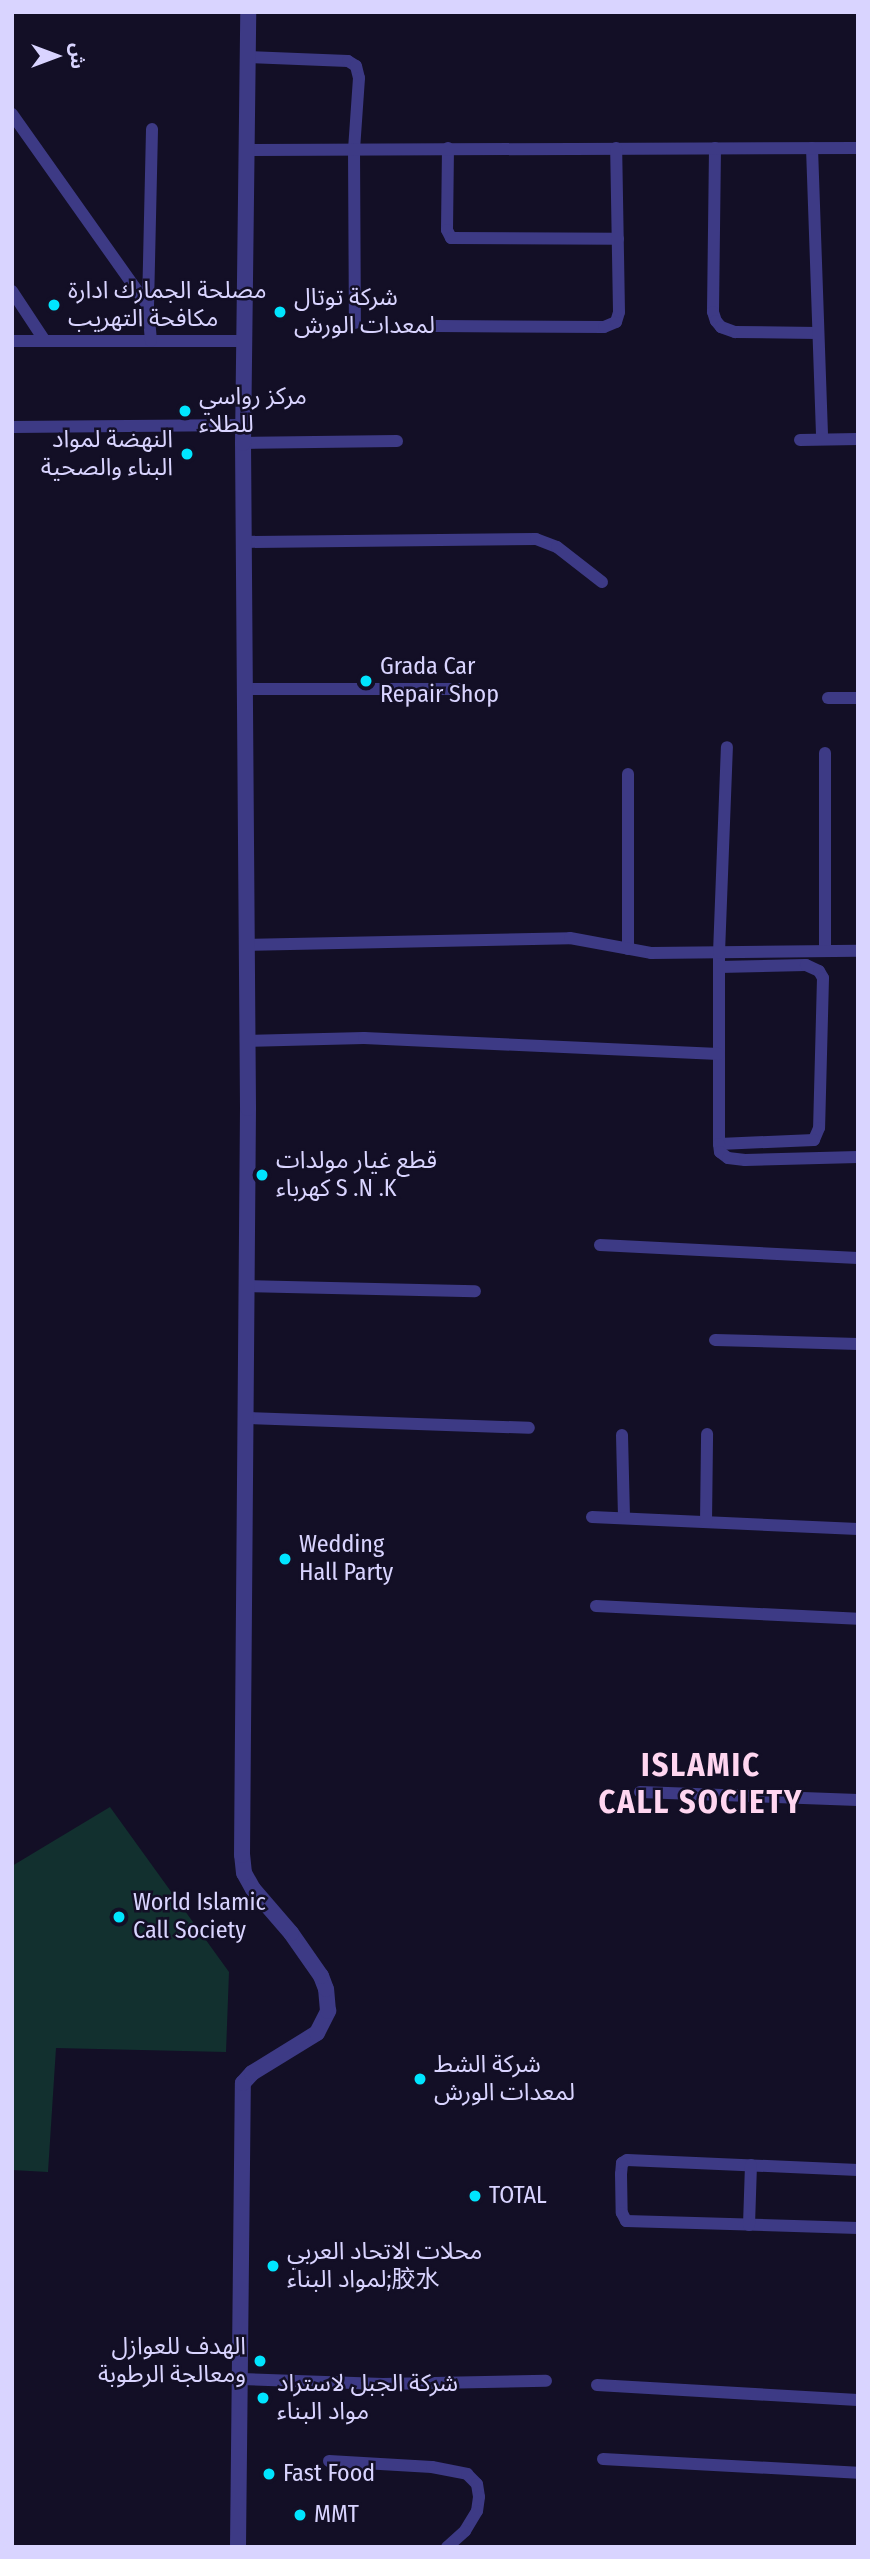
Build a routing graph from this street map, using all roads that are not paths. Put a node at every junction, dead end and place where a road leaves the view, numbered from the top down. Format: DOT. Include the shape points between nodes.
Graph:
graph roads {
  1 [pos="248,12"];
  2 [pos="248,58"];
  3 [pos="15,122"];
  4 [pos="152,129"];
  5 [pos="448,148"];
  6 [pos="615,148"];
  7 [pos="715,148"];
  8 [pos="812,148"];
  9 [pos="858,148"];
  10 [pos="354,149"];
  11 [pos="246,150"];
  12 [pos="618,239"];
  13 [pos="12,290"];
  14 [pos="148,306"];
  15 [pos="355,323"];
  16 [pos="436,326"];
  17 [pos="818,333"];
  18 [pos="12,341"];
  19 [pos="45,341"];
  20 [pos="151,341"];
  21 [pos="244,341"];
  22 [pos="244,425"];
  23 [pos="12,427"];
  24 [pos="822,439"];
  25 [pos="858,439"];
  26 [pos="800,440"];
  27 [pos="397,441"];
  28 [pos="243,443"];
  29 [pos="244,542"];
  30 [pos="602,582"];
  31 [pos="244,689"];
  32 [pos="461,689"];
  33 [pos="828,698"];
  34 [pos="858,698"];
  35 [pos="727,747"];
  36 [pos="825,753"];
  37 [pos="628,774"];
  38 [pos="247,945"];
  39 [pos="628,949"];
  40 [pos="825,951"];
  41 [pos="858,951"];
  42 [pos="719,953"];
  43 [pos="719,967"];
  44 [pos="248,1041"];
  45 [pos="719,1055"];
  46 [pos="719,1144"];
  47 [pos="858,1157"];
  48 [pos="600,1245"];
  49 [pos="858,1258"];
  50 [pos="246,1286"];
  51 [pos="475,1291"];
  52 [pos="715,1340"];
  53 [pos="858,1344"];
  54 [pos="247,1418"];
  55 [pos="529,1427"];
  56 [pos="707,1434"];
  57 [pos="622,1435"];
  58 [pos="592,1517"];
  59 [pos="624,1518"];
  60 [pos="706,1521"];
  61 [pos="858,1529"];
  62 [pos="596,1605"];
  63 [pos="858,1619"];
  64 [pos="640,1793"];
  65 [pos="858,1800"];
  66 [pos="751,2165"];
  67 [pos="858,2170"];
  68 [pos="749,2225"];
  69 [pos="858,2228"];
  70 [pos="241,2379"];
  71 [pos="546,2381"];
  72 [pos="597,2385"];
  73 [pos="858,2400"];
  74 [pos="603,2459"];
  75 [pos="329,2462"];
  76 [pos="858,2473"];
  77 [pos="238,2547"];
  78 [pos="447,2547"];
  1 -- 2 [label="street"];
  2 -- 10 [label="street" via="353,63 359,78"];
  2 -- 11 [label="street"];
  3 -- 14 [label="street"];
  4 -- 14 [label="street"];
  5 -- 6 [label="street"];
  5 -- 10 [label="street"];
  5 -- 12 [label="street" via="447,230 451,238"];
  6 -- 7 [label="street"];
  6 -- 12 [label="street"];
  7 -- 8 [label="street"];
  7 -- 17 [label="street" via="716,321 734,332"];
  8 -- 9 [label="street"];
  8 -- 17 [label="street"];
  10 -- 11 [label="street"];
  10 -- 15 [label="street"];
  11 -- 21 [label="street"];
  12 -- 16 [label="street" via="619,312 612,325"];
  13 -- 19 [label="street"];
  14 -- 20 [label="street"];
  17 -- 24 [label="street"];
  18 -- 19 [label="street"];
  19 -- 20 [label="street"];
  20 -- 21 [label="street"];
  21 -- 22 [label="street"];
  22 -- 23 [label="street"];
  22 -- 28 [label="street"];
  24 -- 25 [label="street"];
  24 -- 26 [label="street"];
  27 -- 28 [label="street"];
  28 -- 29 [label="street"];
  29 -- 30 [label="street" via="536,538 556,547"];
  29 -- 31 [label="street"];
  31 -- 32 [label="street"];
  31 -- 38 [label="street"];
  33 -- 34 [label="street"];
  35 -- 42 [label="street"];
  36 -- 40 [label="street"];
  37 -- 39 [label="street"];
  38 -- 39 [label="street" via="570,938"];
  38 -- 44 [label="street"];
  39 -- 42 [label="street"];
  40 -- 41 [label="street"];
  40 -- 42 [label="street"];
  42 -- 43 [label="street"];
  43 -- 45 [label="street"];
  43 -- 46 [label="street" via="806,965 823,978 817,1137 803,1142"];
  44 -- 45 [label="street" via="377,1038"];
  44 -- 50 [label="street"];
  45 -- 46 [label="street"];
  46 -- 47 [label="street" via="728,1158 745,1160"];
  48 -- 49 [label="street"];
  50 -- 51 [label="street"];
  50 -- 54 [label="street"];
  52 -- 53 [label="street"];
  54 -- 55 [label="street"];
  54 -- 70 [label="street" via="244,1873 321,1976 328,2011 317,2033 244,2081"];
  56 -- 60 [label="street"];
  57 -- 59 [label="street"];
  58 -- 59 [label="street"];
  59 -- 60 [label="street"];
  60 -- 61 [label="street"];
  62 -- 63 [label="street"];
  64 -- 65 [label="street"];
  66 -- 67 [label="street"];
  66 -- 68 [label="street"];
  66 -- 68 [label="street" via="626,2160 621,2174 626,2221"];
  68 -- 69 [label="street"];
  70 -- 71 [label="street" via="383,2384"];
  70 -- 77 [label="street"];
  72 -- 73 [label="street"];
  74 -- 76 [label="street"];
  75 -- 78 [label="street" via="432,2467 467,2474 477,2484 477,2511 465,2531"];
}
